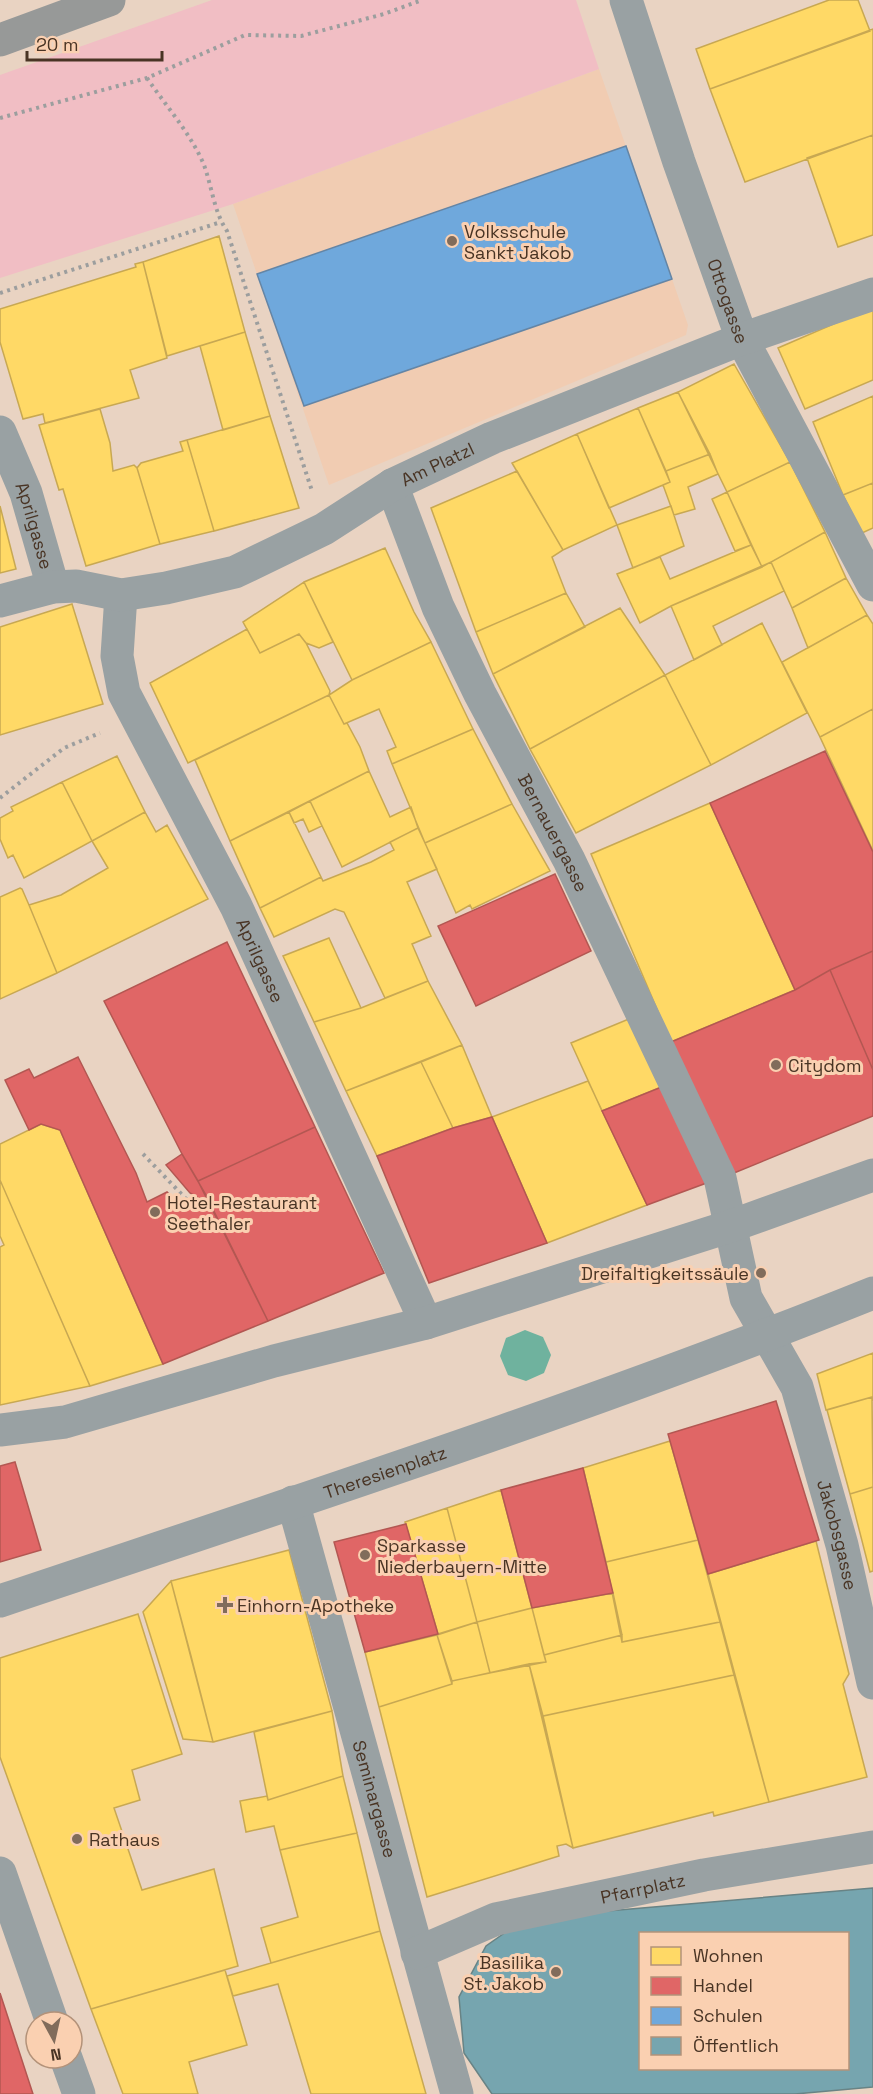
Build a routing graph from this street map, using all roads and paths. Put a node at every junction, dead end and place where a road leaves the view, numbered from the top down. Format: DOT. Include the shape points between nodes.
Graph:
graph roads {
  1 [pos="109,0"];
  2 [pos="422,0"];
  3 [pos="626,0"];
  4 [pos="0,40"];
  5 [pos="147,78"];
  6 [pos="0,118"];
  7 [pos="221,222"];
  8 [pos="0,292"];
  9 [pos="873,294"];
  10 [pos="742,339"];
  11 [pos="0,432"];
  12 [pos="392,485"];
  13 [pos="324,529"];
  14 [pos="873,585"];
  15 [pos="53,587"];
  16 [pos="122,595"];
  17 [pos="0,601"];
  18 [pos="137,717"];
  19 [pos="0,798"];
  20 [pos="143,1155"];
  21 [pos="873,1174"];
  22 [pos="191,1204"];
  23 [pos="730,1226"];
  24 [pos="873,1293"];
  25 [pos="426,1323"];
  26 [pos="767,1336"];
  27 [pos="0,1430"];
  28 [pos="293,1502"];
  29 [pos="0,1601"];
  30 [pos="873,1683"];
  31 [pos="873,1847"];
  32 [pos="0,1873"];
  33 [pos="417,1953"];
  34 [pos="48,2010"];
  35 [pos="70,2070"];
  36 [pos="79,2094"];
  37 [pos="457,2094"];
  1 -- 4 [label="main road"];
  2 -- 5 [label="path" via="301,36 244,34"];
  3 -- 10 [label="street, Ottogasse"];
  5 -- 6 [label="path"];
  5 -- 7 [label="path" via="203,163"];
  7 -- 8 [label="path"];
  7 -- 13 [label="path"];
  9 -- 10 [label="street, Am Platzl"];
  10 -- 12 [label="street, Am Platzl" via="492,438"];
  10 -- 14 [label="street, Ottogasse"];
  11 -- 15 [label="street, Aprilgasse" via="26,493"];
  12 -- 13 [label="street, Am Platzl"];
  12 -- 23 [label="street, Bernauergasse" via="438,608 569,860 720,1178"];
  13 -- 16 [label="street, Am Platzl" via="235,572"];
  15 -- 16 [label="street, Am Platzl" via="76,586"];
  15 -- 17 [label="street, Am Platzl"];
  16 -- 18 [label="street, Aprilgasse" via="117,656 124,693"];
  18 -- 19 [label="path" via="64,748"];
  18 -- 25 [label="street, Aprilgasse" via="236,906"];
  20 -- 22 [label="path"];
  21 -- 23 [label="street"];
  23 -- 25 [label="street"];
  23 -- 26 [label="street" via="746,1298"];
  24 -- 26 [label="street, Theresienplatz"];
  25 -- 27 [label="street" via="273,1361 65,1422"];
  26 -- 28 [label="street, Theresienplatz"];
  26 -- 30 [label="street, Jakobsgasse" via="797,1387 842,1545"];
  28 -- 29 [label="street, Theresienplatz"];
  28 -- 33 [label="street, Seminargasse"];
  31 -- 33 [label="street, Pfarrplatz" via="704,1875 496,1919"];
  32 -- 34 [label="street"];
  33 -- 37 [label="street, Seminargasse"];
  35 -- 36 [label="street"];
}
